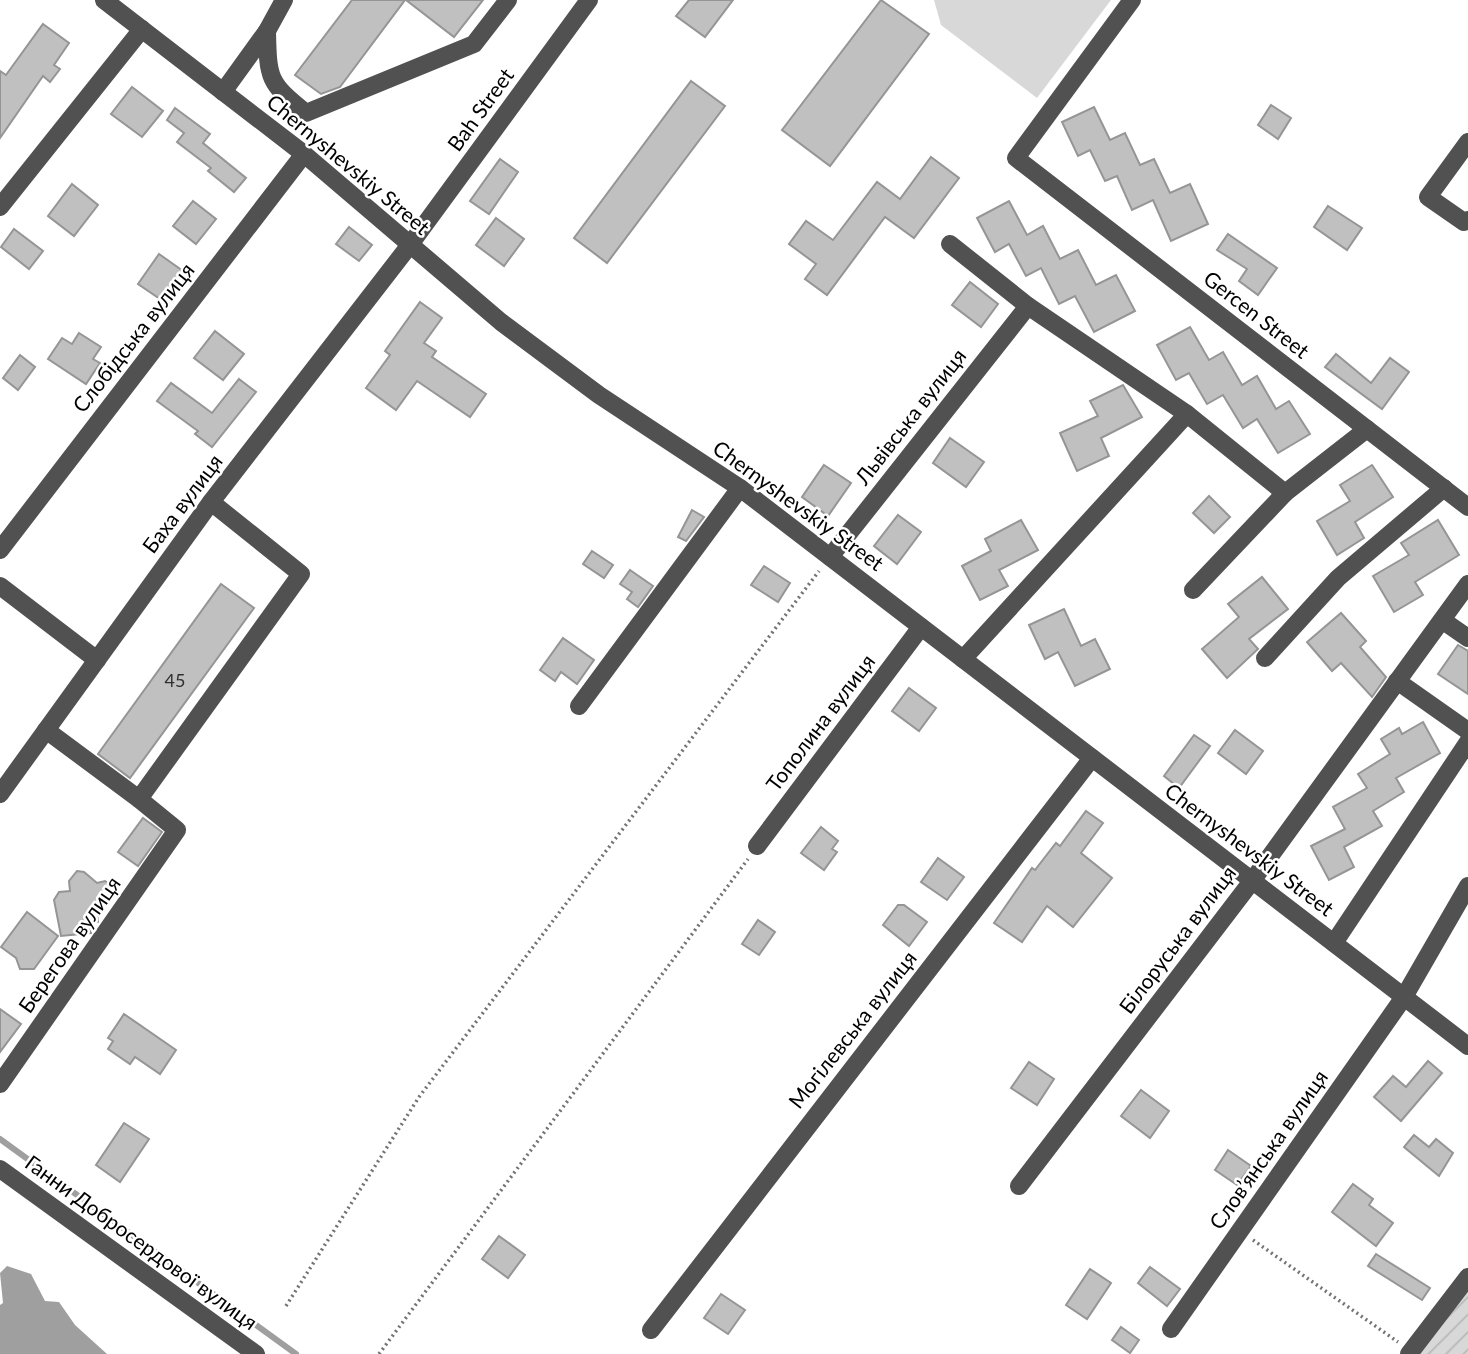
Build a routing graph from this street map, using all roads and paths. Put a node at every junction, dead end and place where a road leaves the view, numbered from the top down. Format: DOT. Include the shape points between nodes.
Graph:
graph roads {
  1 [pos="104,0"];
  2 [pos="284,0"];
  3 [pos="508,0"];
  4 [pos="589,0"];
  5 [pos="1132,0"];
  6 [pos="142,29"];
  7 [pos="267,31"];
  8 [pos="223,92"];
  9 [pos="1468,142"];
  10 [pos="304,154"];
  11 [pos="0,207"];
  12 [pos="1468,220"];
  13 [pos="950,244"];
  14 [pos="409,246"];
  15 [pos="1028,306"];
  16 [pos="1187,414"];
  17 [pos="1367,429"];
  18 [pos="740,488"];
  19 [pos="1444,488"];
  20 [pos="1285,493"];
  21 [pos="211,502"];
  22 [pos="1468,507"];
  23 [pos="0,550"];
  24 [pos="830,557"];
  25 [pos="1468,584"];
  26 [pos="0,586"];
  27 [pos="1193,590"];
  28 [pos="1441,620"];
  29 [pos="921,627"];
  30 [pos="1468,638"];
  31 [pos="1265,658"];
  32 [pos="964,659"];
  33 [pos="97,660"];
  34 [pos="1397,681"];
  35 [pos="579,706"];
  36 [pos="46,730"];
  37 [pos="1468,731"];
  38 [pos="1468,742"];
  39 [pos="1092,758"];
  40 [pos="0,794"];
  41 [pos="139,799"];
  42 [pos="757,846"];
  43 [pos="1252,881"];
  44 [pos="1468,886"];
  45 [pos="1334,943"];
  46 [pos="1404,997"];
  47 [pos="1468,1046"];
  48 [pos="0,1084"];
  49 [pos="0,1169"];
  50 [pos="1019,1186"];
  51 [pos="1240,1231"];
  52 [pos="1468,1277"];
  53 [pos="286,1306"];
  54 [pos="1171,1329"];
  55 [pos="651,1331"];
  56 [pos="1410,1353"];
  57 [pos="256,1354"];
  58 [pos="379,1354"];
  1 -- 6 [label="street, Chernyshevskiy Street"];
  2 -- 7 [label="street"];
  3 -- 7 [label="street" via="474,44 306,113 278,91 268,68"];
  4 -- 14 [label="street, Bah Street"];
  5 -- 17 [label="street, Gercen Street" via="1016,158"];
  6 -- 8 [label="street, Chernyshevskiy Street"];
  6 -- 11 [label="street"];
  7 -- 8 [label="street"];
  8 -- 10 [label="street, Chernyshevskiy Street"];
  9 -- 12 [label="street" via="1428,197 1464,222"];
  10 -- 14 [label="street, Chernyshevskiy Street"];
  10 -- 23 [label="street, Слобідська вулиця"];
  13 -- 15 [label="street"];
  14 -- 18 [label="street, Chernyshevskiy Street" via="599,395"];
  14 -- 21 [label="street, Баха вулиця"];
  15 -- 16 [label="street"];
  15 -- 24 [label="street, Львівська вулиця"];
  16 -- 20 [label="street"];
  16 -- 32 [label="street"];
  17 -- 19 [label="street, Gercen Street"];
  17 -- 20 [label="street"];
  18 -- 24 [label="street, Chernyshevskiy Street"];
  18 -- 35 [label="street"];
  19 -- 22 [label="street, Gercen Street"];
  19 -- 31 [label="street" via="1338,578"];
  20 -- 27 [label="street"];
  21 -- 33 [label="street, Баха вулиця"];
  21 -- 41 [label="street" via="301,574"];
  24 -- 29 [label="street, Chernyshevskiy Street"];
  24 -- 53 [label="path" via="419,1097"];
  25 -- 28 [label="street, Білоруська вулиця"];
  26 -- 33 [label="street"];
  28 -- 30 [label="street"];
  28 -- 34 [label="street, Білоруська вулиця"];
  29 -- 32 [label="street, Chernyshevskiy Street"];
  29 -- 42 [label="street, Тополина вулиця"];
  32 -- 39 [label="street, Chernyshevskiy Street"];
  33 -- 36 [label="street, Баха вулиця"];
  34 -- 37 [label="street"];
  34 -- 43 [label="street, Білоруська вулиця"];
  36 -- 40 [label="street, Баха вулиця"];
  36 -- 41 [label="street"];
  38 -- 45 [label="street"];
  39 -- 43 [label="street, Chernyshevskiy Street"];
  39 -- 55 [label="street, Могілевська вулиця"];
  41 -- 48 [label="street, Берегова вулиця" via="177,830"];
  42 -- 58 [label="path"];
  43 -- 45 [label="street, Chernyshevskiy Street"];
  43 -- 50 [label="street, Білоруська вулиця"];
  44 -- 46 [label="street, Слов’янська вулиця"];
  45 -- 46 [label="street, Chernyshevskiy Street"];
  46 -- 47 [label="street, Chernyshevskiy Street"];
  46 -- 51 [label="street, Слов’янська вулиця"];
  49 -- 57 [label="street, Ганни Добросердової вулиця"];
  51 -- 54 [label="street, Слов’янська вулиця"];
  51 -- 56 [label="path"];
  52 -- 56 [label="street"];
}
